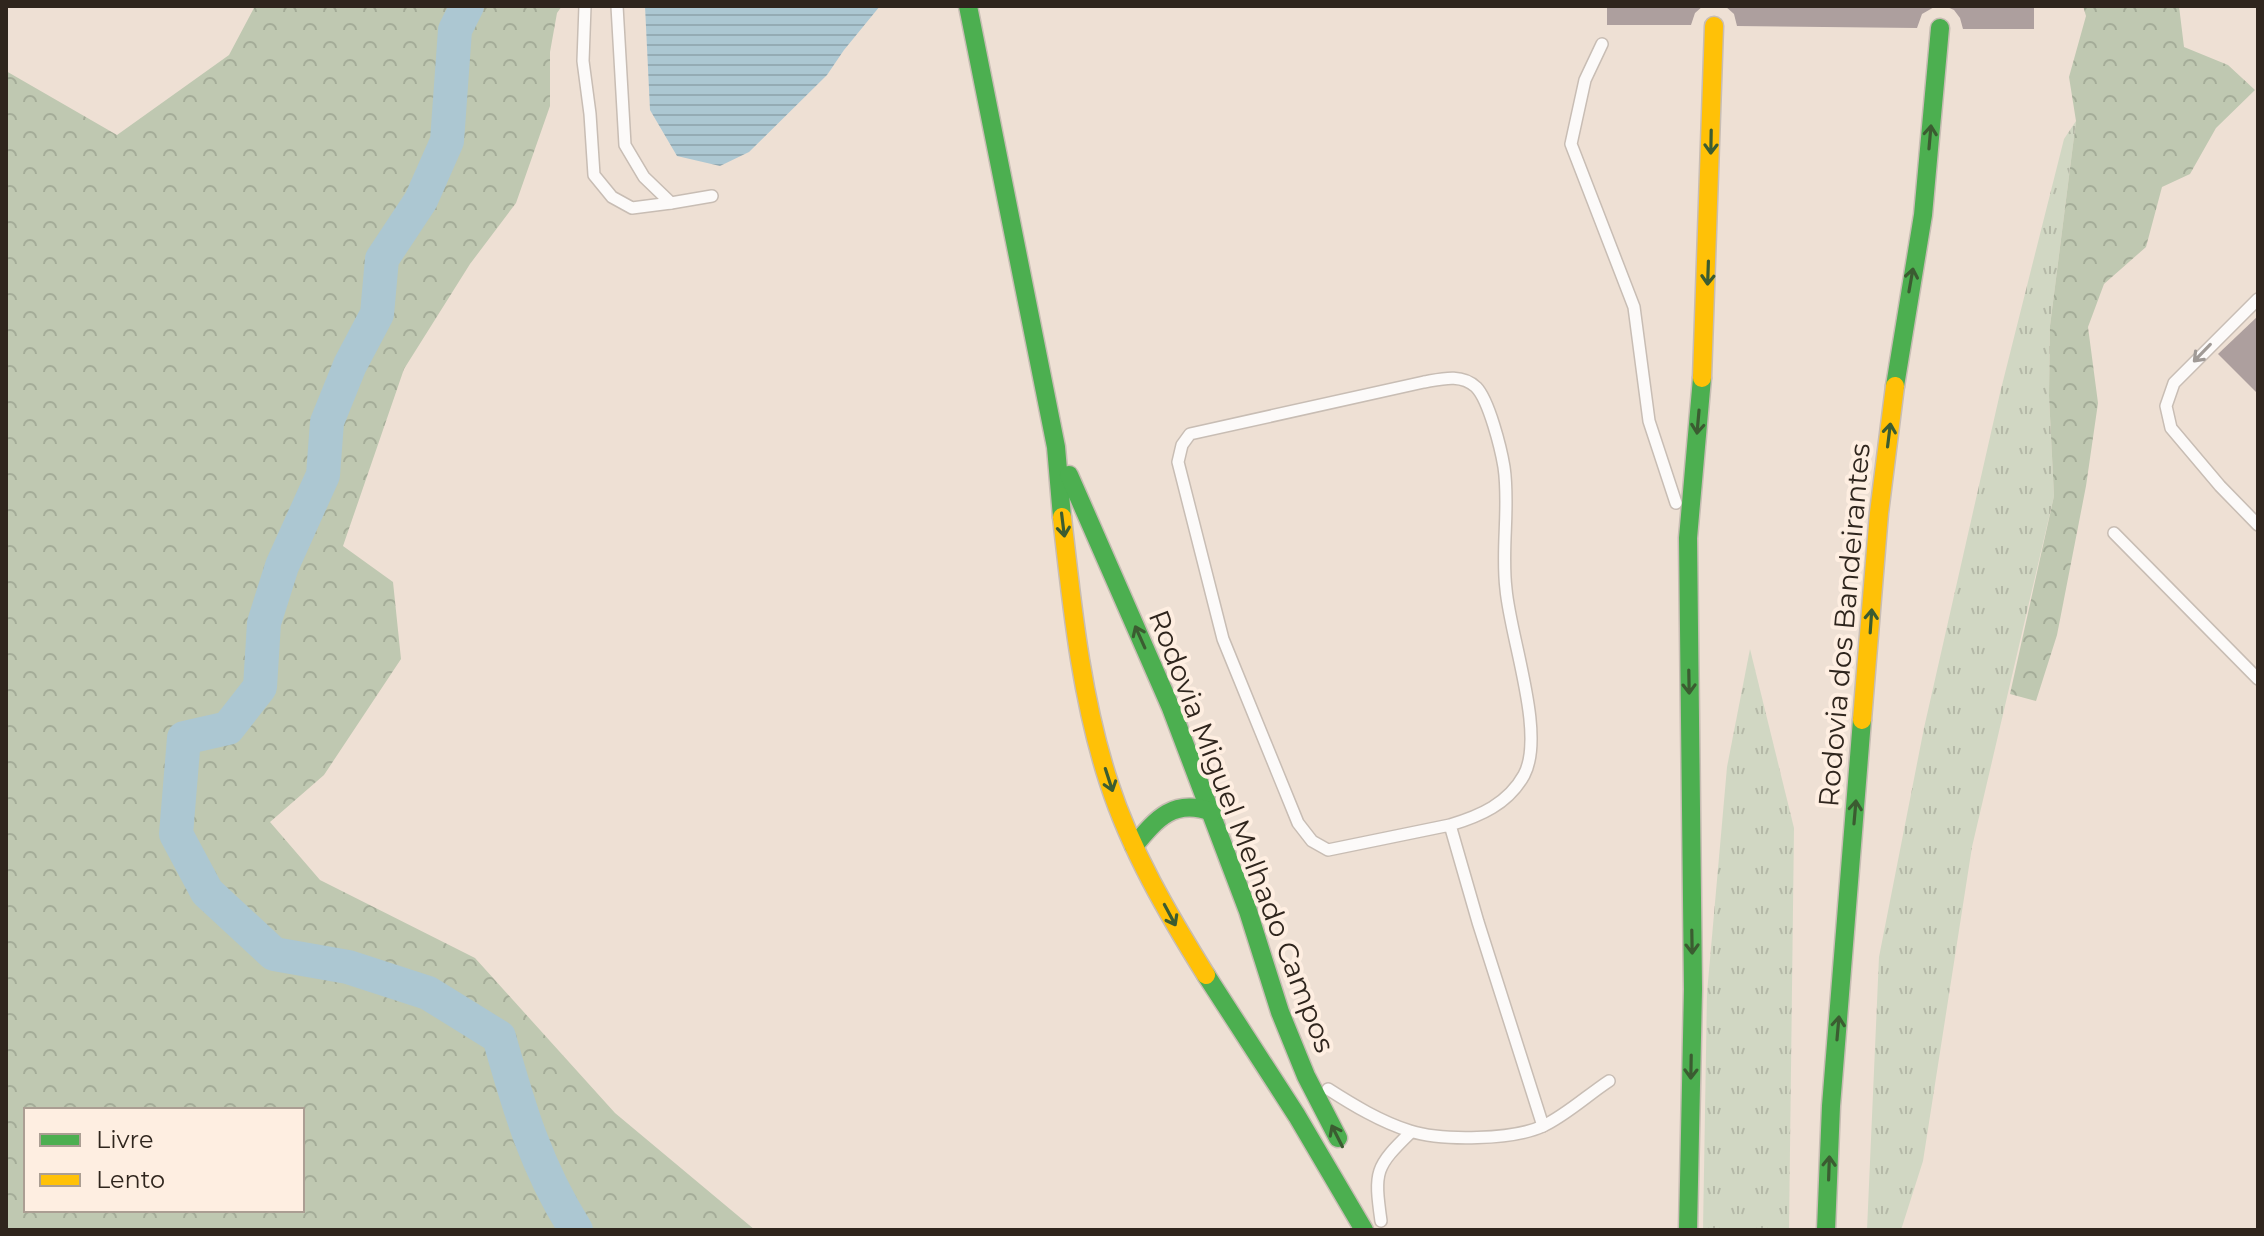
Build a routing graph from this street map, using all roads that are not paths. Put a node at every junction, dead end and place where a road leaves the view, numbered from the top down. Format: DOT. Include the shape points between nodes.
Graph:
graph roads {
  1 [pos="585,6"];
  2 [pos="617,6"];
  3 [pos="970,6"];
  4 [pos="1714,26"];
  5 [pos="1940,28"];
  6 [pos="1602,44"];
  7 [pos="712,196"];
  8 [pos="671,203"];
  9 [pos="2258,299"];
  10 [pos="1056,447"];
  11 [pos="2258,525"];
  12 [pos="2114,533"];
  13 [pos="1688,538"];
  14 [pos="2258,679"];
  15 [pos="1212,812"];
  16 [pos="1450,825"];
  17 [pos="1134,846"];
  18 [pos="1306,1076"];
  19 [pos="1609,1081"];
  20 [pos="1543,1126"];
  21 [pos="1411,1132"];
  22 [pos="1347,1155"];
  23 [pos="1361,1182"];
  24 [pos="1377,1227"];
  25 [pos="1688,1230"];
  26 [pos="1826,1230"];
  1 -- 8 [label="lane" via="583,61 594,175 612,197 632,208"];
  2 -- 8 [label="lane" via="625,145 644,177"];
  3 -- 10 [label="highway, Rodovia Miguel Melhado Campos"];
  4 -- 13 [label="highway, one-way" via="1705,344"];
  26 -- 5 [label="highway, Rodovia dos Bandeirantes, one-way" via="1831,1106 1879,513 1923,215"];
  6 -- 13 [label="lane" via="1585,80 1571,144 1634,307 1649,421"];
  7 -- 8 [label="lane"];
  9 -- 11 [label="lane, one-way" via="2174,383 2166,406 2171,428"];
  15 -- 10 [label="highway, Rodovia Miguel Melhado Campos, one-way"];
  10 -- 17 [label="highway, Rodovia Miguel Melhado Campos, one-way" via="1084,688 1099,751"];
  12 -- 14 [label="lane"];
  13 -- 25 [label="highway, one-way" via="1693,989"];
  15 -- 17 [label="highway" via="1193,806 1178,809"];
  15 -- 18 [label="highway, Rodovia Miguel Melhado Campos"];
  16 -- 16 [label="lane" via="1328,850 1312,841 1298,823 1223,639 1178,462 1190,434 1434,380 1456,377 1476,387 1493,422 1504,469 1505,589 1532,739 1525,774 1507,797 1482,815"];
  16 -- 20 [label="lane"];
  17 -- 24 [label="highway, Rodovia Miguel Melhado Campos, one-way" via="1188,947 1303,1125"];
  18 -- 21 [label="lane" via="1357,1108"];
  22 -- 18 [label="highway, Rodovia Miguel Melhado Campos, one-way"];
  19 -- 20 [label="lane"];
  20 -- 21 [label="lane" via="1475,1138"];
  21 -- 24 [label="lane" via="1385,1157 1377,1173"];
  23 -- 24 [label="highway"];
}
